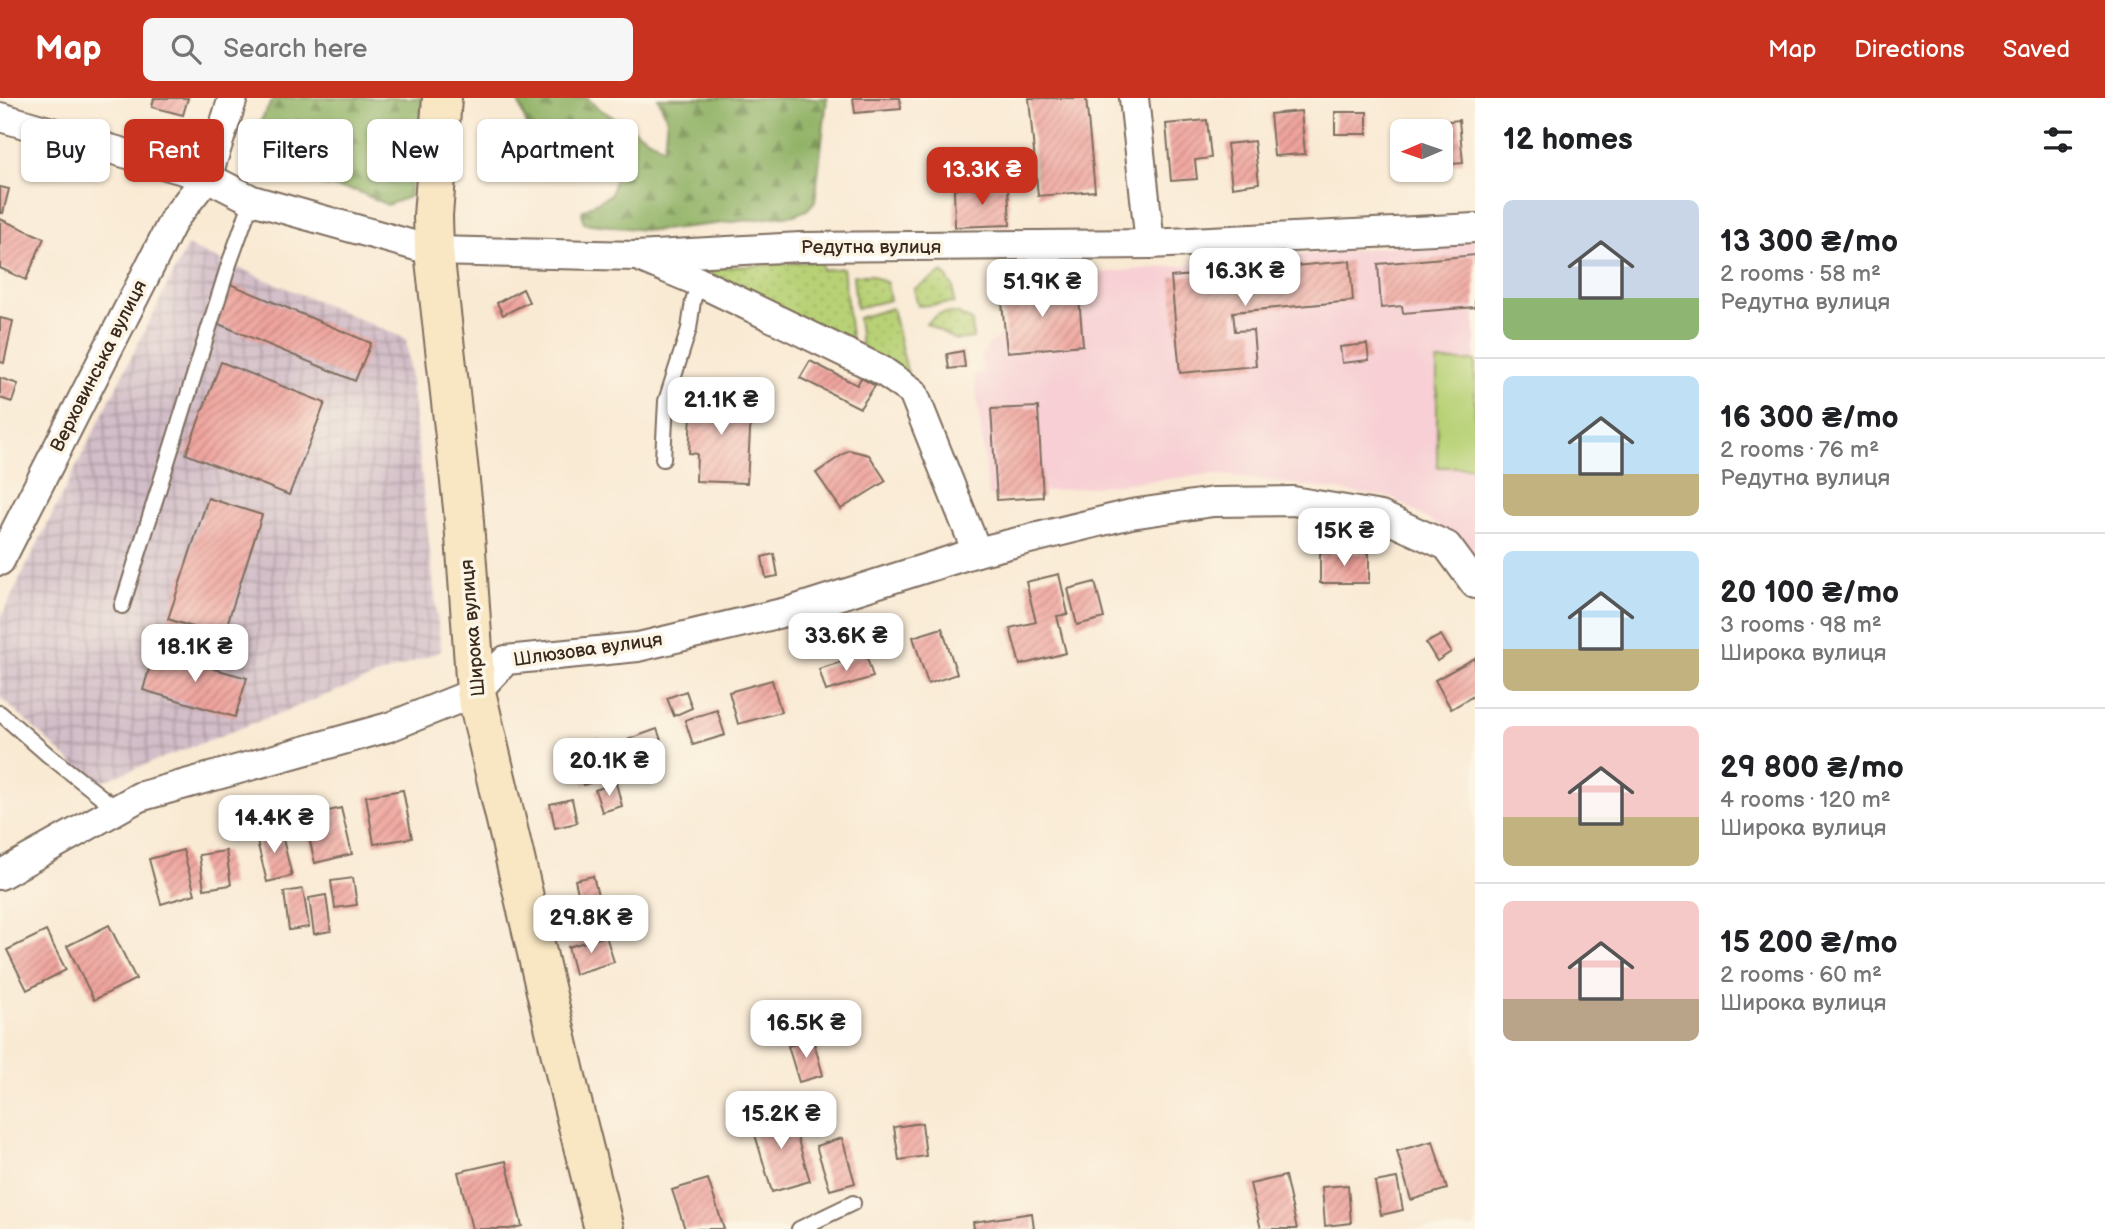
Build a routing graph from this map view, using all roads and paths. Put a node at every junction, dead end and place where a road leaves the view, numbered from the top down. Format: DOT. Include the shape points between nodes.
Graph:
graph roads {
  1 [pos="233,98"];
  2 [pos="442,98"];
  3 [pos="1134,98"];
  4 [pos="0,117"];
  5 [pos="224,125"];
  6 [pos="124,153"];
  7 [pos="203,182"];
  8 [pos="217,182"];
  9 [pos="252,200"];
  10 [pos="1475,228"];
  11 [pos="1150,244"];
  12 [pos="434,251"];
  13 [pos="636,256"];
  14 [pos="699,282"];
  15 [pos="663,458"];
  16 [pos="977,552"];
  17 [pos="0,561"];
  18 [pos="1475,584"];
  19 [pos="122,606"];
  20 [pos="476,692"];
  21 [pos="0,713"];
  22 [pos="117,810"];
  23 [pos="0,874"];
  24 [pos="853,1203"];
  25 [pos="604,1229"];
  26 [pos="799,1229"];
  1 -- 5 [label="street"];
  2 -- 12 [label="main road, Широка вулиця"];
  3 -- 11 [label="street"];
  4 -- 6 [label="street"];
  7 -- 17 [label="street, Верховинська вулиця" via="174,219"];
  8 -- 9 [label="street"];
  9 -- 12 [label="street"];
  9 -- 19 [label="lane"];
  10 -- 11 [label="street, Редутна вулиця"];
  11 -- 13 [label="street, Редутна вулиця" via="801,247"];
  12 -- 13 [label="street, Редутна вулиця"];
  12 -- 20 [label="main road, Широка вулиця" via="463,508"];
  13 -- 14 [label="street"];
  14 -- 15 [label="lane" via="666,401"];
  14 -- 16 [label="street" via="881,370 913,392"];
  16 -- 18 [label="street, Шлюзова вулиця" via="1130,514 1213,502 1293,501 1381,516 1447,546"];
  16 -- 20 [label="street, Шлюзова вулиця" via="790,611 638,647 506,660"];
  20 -- 22 [label="street, Шлюзова вулиця" via="389,727 139,797"];
  20 -- 25 [label="main road, Широка вулиця"];
  21 -- 22 [label="lane"];
  22 -- 23 [label="street, Шлюзова вулиця"];
  24 -- 26 [label="lane"];
}
